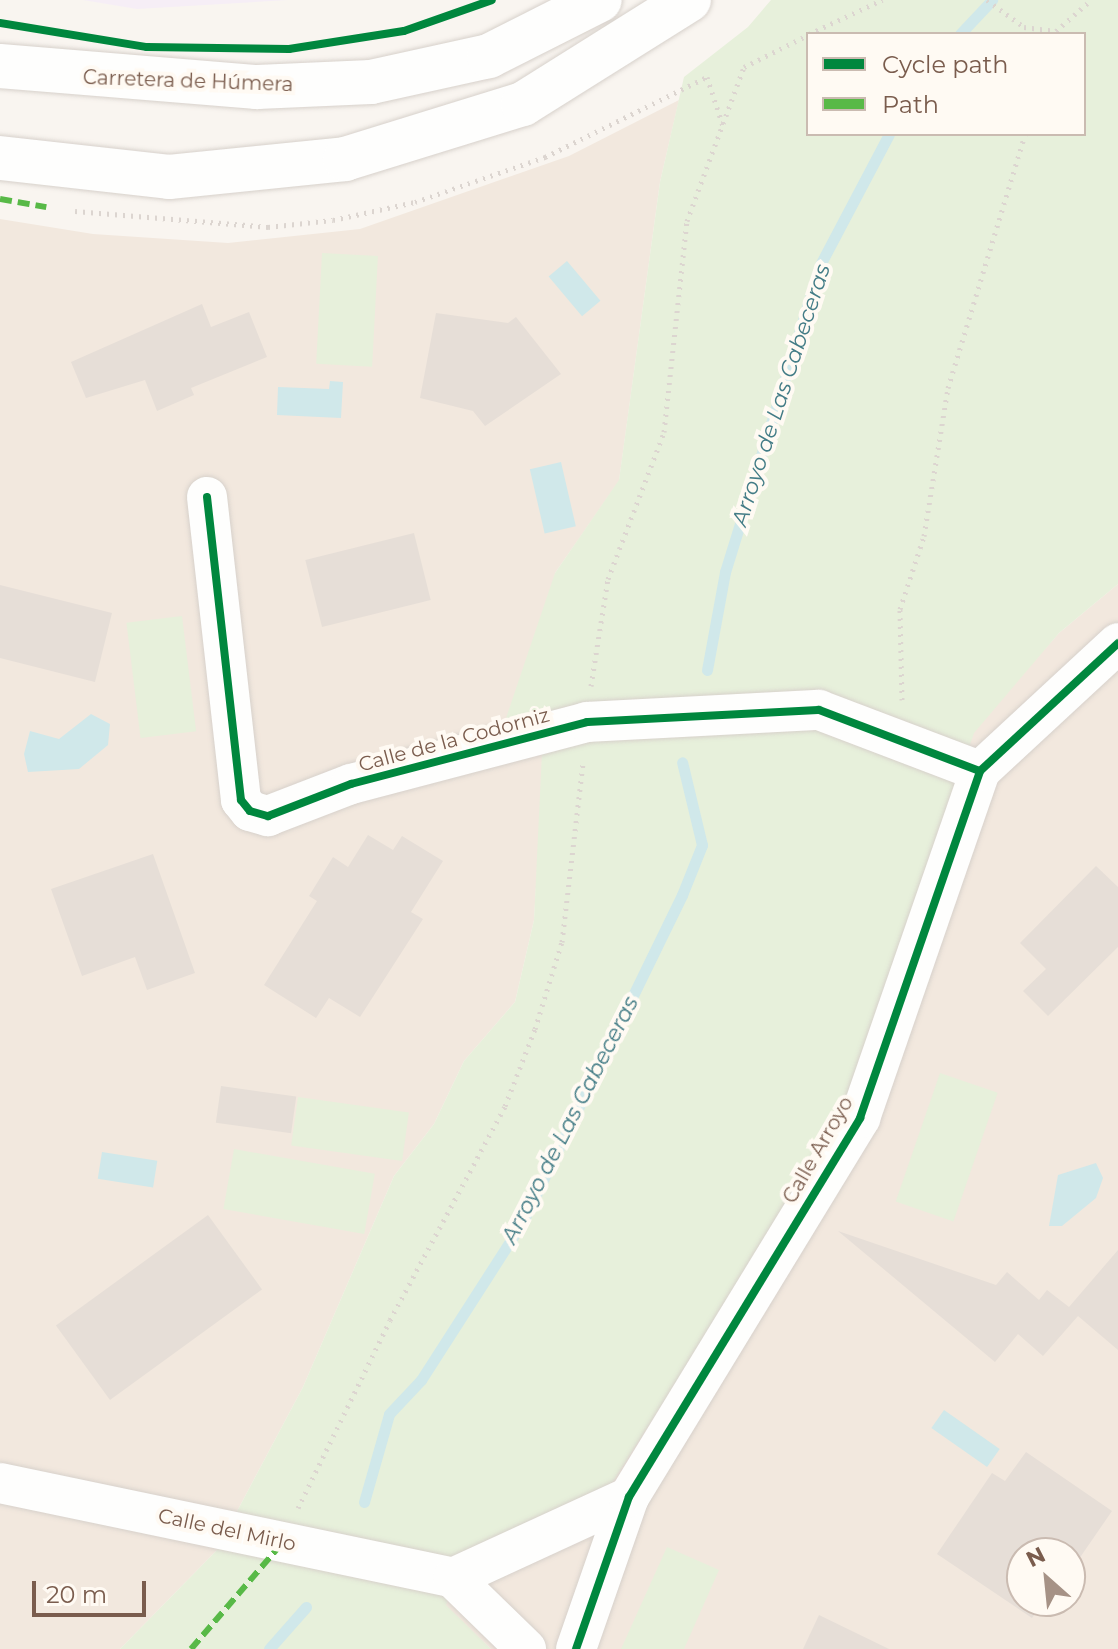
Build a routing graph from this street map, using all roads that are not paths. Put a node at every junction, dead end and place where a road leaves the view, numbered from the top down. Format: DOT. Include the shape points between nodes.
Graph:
graph roads {
  1 [pos="600,0"];
  2 [pos="689,0"];
  3 [pos="0,66"];
  4 [pos="0,158"];
  5 [pos="207,497"];
  6 [pos="1118,643"];
  7 [pos="980,771"];
  8 [pos="0,1483"];
  9 [pos="629,1497"];
  10 [pos="453,1578"];
  11 [pos="526,1649"];
  12 [pos="576,1649"];
  1 -- 3 [label="street, Carretera de Húmera" via="489,56 371,82 257,87"];
  2 -- 4 [label="street" via="523,104 345,159 169,177"];
  5 -- 7 [label="street, Calle de la Codorniz" via="241,800 250,811 268,816 351,784 587,722 819,710 899,736"];
  6 -- 7 [label="street, Calle Arroyo"];
  7 -- 9 [label="street, Calle Arroyo" via="860,1118"];
  8 -- 10 [label="street, Calle del Mirlo"];
  9 -- 10 [label="street"];
  9 -- 12 [label="street, Calle Arroyo"];
  10 -- 11 [label="street"];
}
